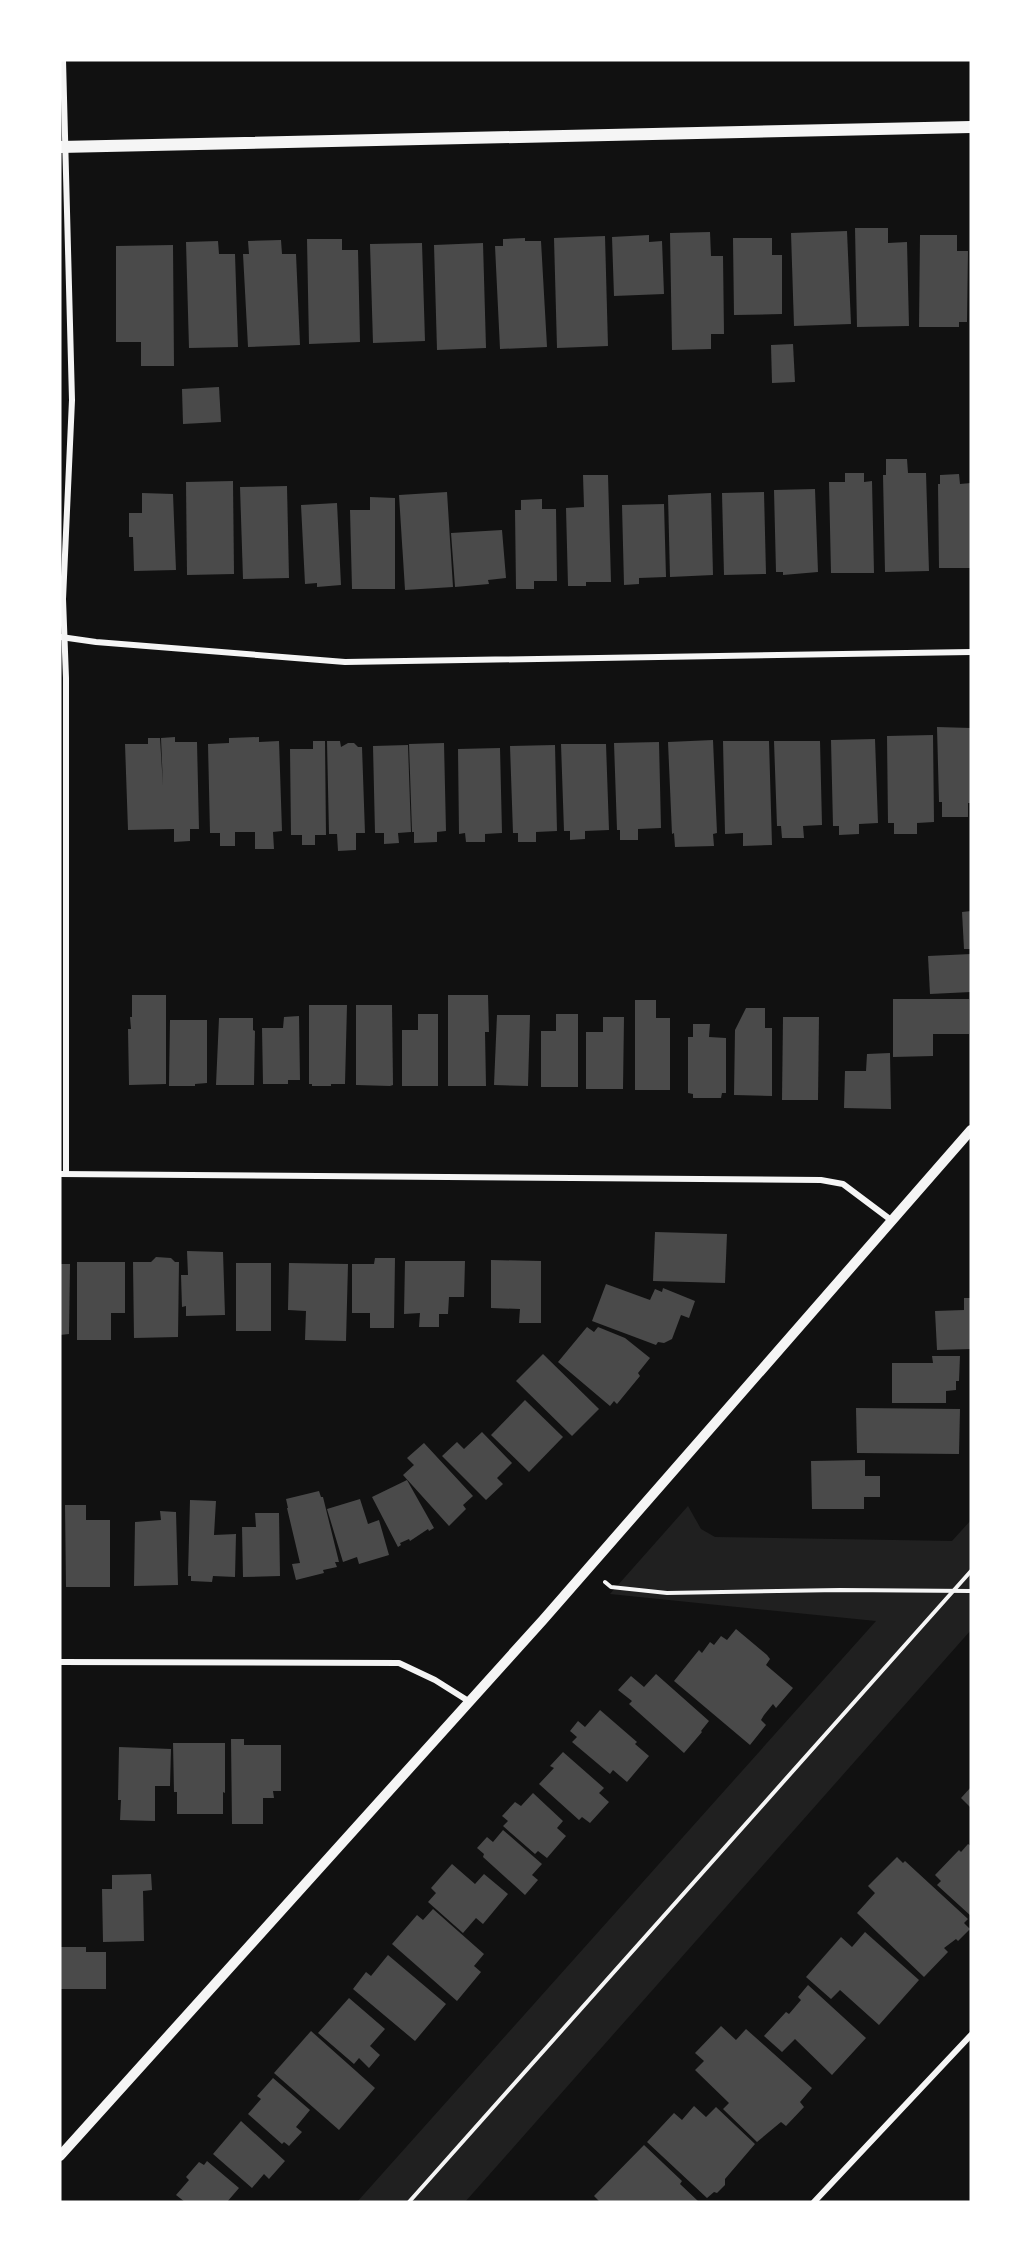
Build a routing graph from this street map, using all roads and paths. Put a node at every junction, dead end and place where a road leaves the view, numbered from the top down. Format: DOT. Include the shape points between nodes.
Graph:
graph roads {
  1 [pos="63,60"];
  2 [pos="971,127"];
  3 [pos="63,147"];
  4 [pos="62,637"];
  5 [pos="971,652"];
  6 [pos="971,1130"];
  7 [pos="63,1174"];
  8 [pos="891,1220"];
  9 [pos="589,1568"];
  10 [pos="971,1571"];
  11 [pos="971,1591"];
  12 [pos="950,1592"];
  13 [pos="60,1662"];
  14 [pos="470,1702"];
  15 [pos="971,2035"];
  16 [pos="60,2157"];
  17 [pos="409,2202"];
  18 [pos="814,2202"];
  1 -- 3 [label="street"];
  2 -- 3 [label="main road"];
  3 -- 4 [label="street" via="72,400"];
  4 -- 5 [label="street" via="345,662"];
  4 -- 7 [label="street" via="66,678"];
  6 -- 8 [label="street"];
  7 -- 8 [label="street" via="820,1180 843,1184"];
  8 -- 9 [label="street"];
  9 -- 12 [label="path" via="611,1587 668,1593"];
  9 -- 14 [label="street"];
  10 -- 12 [label="path"];
  11 -- 12 [label="path"];
  12 -- 17 [label="path"];
  13 -- 14 [label="street" via="399,1663"];
  14 -- 16 [label="street"];
  15 -- 18 [label="street"];
}
